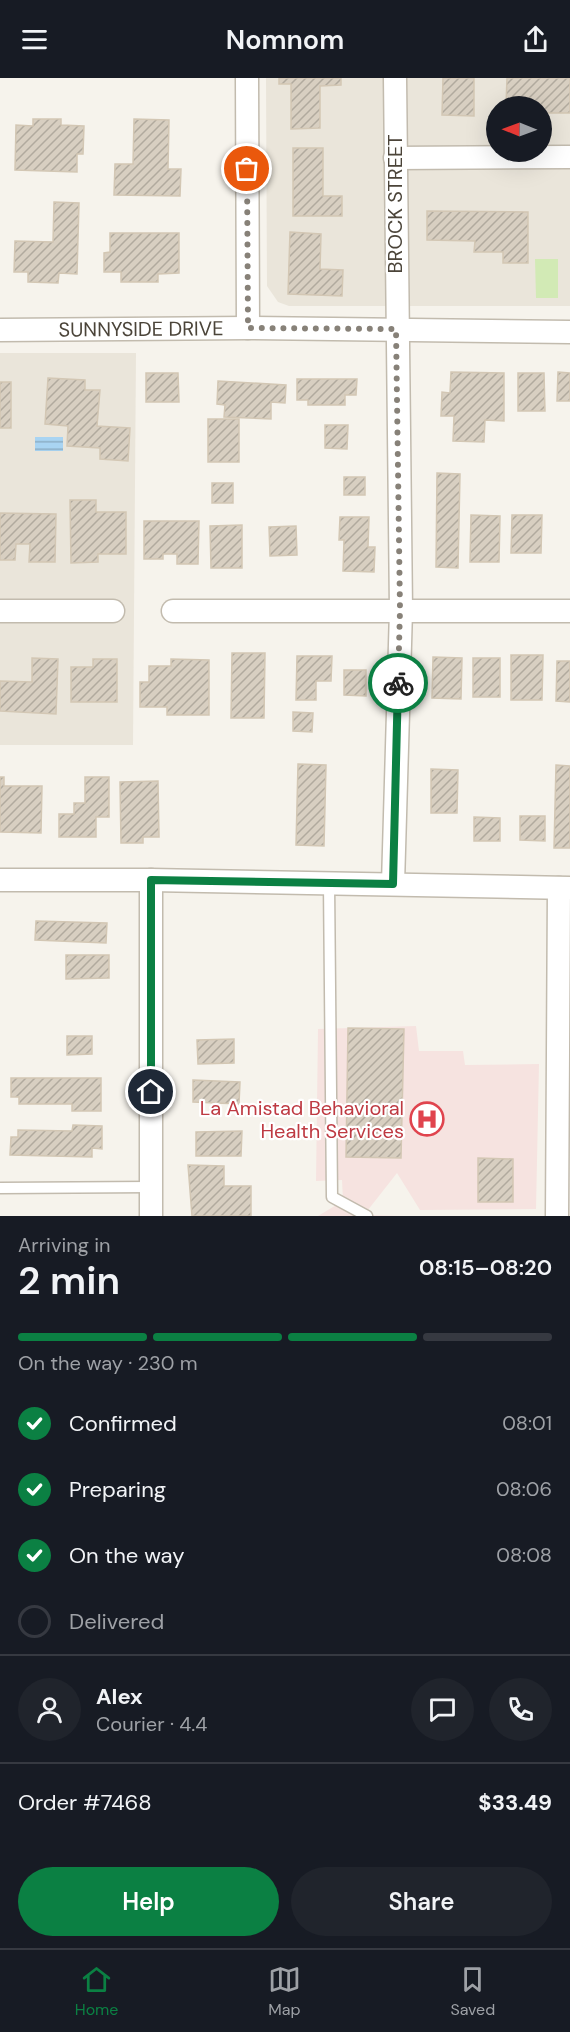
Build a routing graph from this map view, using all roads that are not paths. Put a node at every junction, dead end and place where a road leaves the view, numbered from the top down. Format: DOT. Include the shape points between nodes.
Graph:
graph roads {
  1 [pos="247,78"];
  2 [pos="395,78"];
  3 [pos="395,158"];
  4 [pos="570,158"];
  5 [pos="248,328"];
  6 [pos="396,329"];
  7 [pos="0,330"];
  8 [pos="570,332"];
  9 [pos="400,610"];
  10 [pos="0,611"];
  11 [pos="113,611"];
  12 [pos="173,611"];
  13 [pos="570,611"];
  14 [pos="0,880"];
  15 [pos="151,880"];
  16 [pos="329,883"];
  17 [pos="393,884"];
  18 [pos="564,888"];
  19 [pos="151,1186"];
  20 [pos="0,1188"];
  21 [pos="151,1216"];
  22 [pos="367,1216"];
  23 [pos="557,1216"];
  1 -- 5 [label="street"];
  2 -- 3 [label="street, BROCK STREET"];
  3 -- 4 [label="street"];
  3 -- 6 [label="street, BROCK STREET"];
  5 -- 6 [label="street, SUNNYSIDE DRIVE"];
  5 -- 7 [label="street, SUNNYSIDE DRIVE"];
  6 -- 8 [label="street, SUNNYSIDE DRIVE"];
  6 -- 9 [label="street, BROCK STREET"];
  9 -- 12 [label="street"];
  9 -- 13 [label="street"];
  9 -- 17 [label="street, BROCK STREET"];
  10 -- 11 [label="street"];
  14 -- 15 [label="street"];
  15 -- 16 [label="street"];
  15 -- 19 [label="street"];
  16 -- 17 [label="street"];
  16 -- 22 [label="lane" via="332,1197"];
  17 -- 18 [label="street"];
  18 -- 23 [label="street"];
  19 -- 20 [label="lane"];
  19 -- 21 [label="street"];
}
